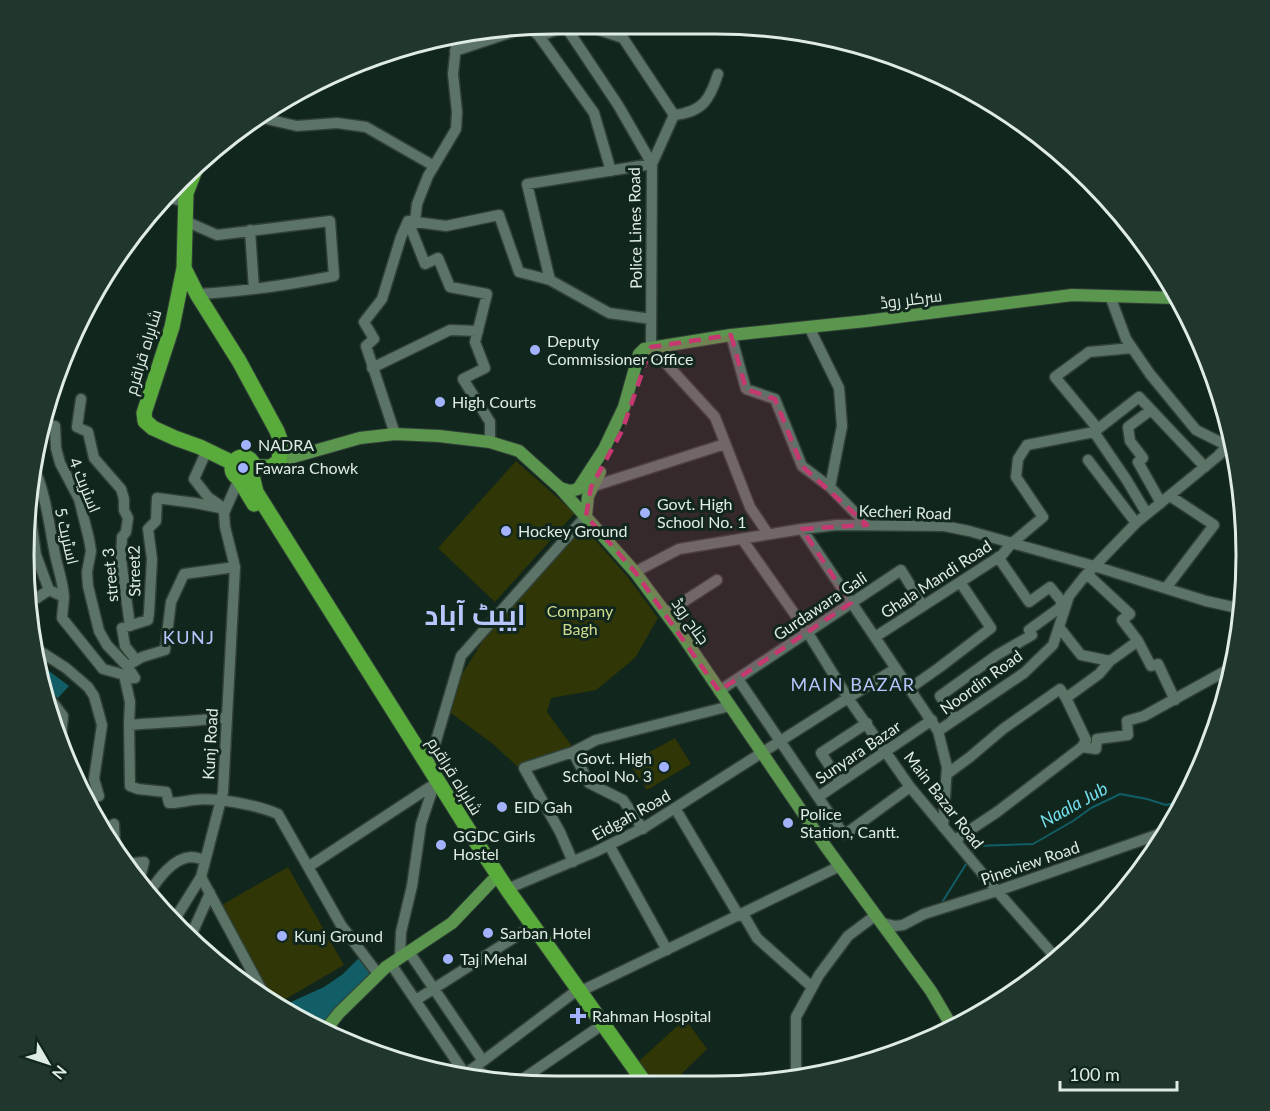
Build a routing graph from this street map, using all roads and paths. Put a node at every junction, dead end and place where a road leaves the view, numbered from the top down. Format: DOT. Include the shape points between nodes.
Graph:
graph roads {
  1 [pos="573,34"];
  2 [pos="611,34"];
  3 [pos="542,35"];
  4 [pos="539,36"];
  5 [pos="492,39"];
  6 [pos="456,45"];
  7 [pos="455,51"];
  8 [pos="718,74"];
  9 [pos="674,115"];
  10 [pos="270,120"];
  11 [pos="652,165"];
  12 [pos="434,166"];
  13 [pos="611,171"];
  14 [pos="189,185"];
  15 [pos="176,199"];
  16 [pos="185,202"];
  17 [pos="185,221"];
  18 [pos="411,221"];
  19 [pos="250,230"];
  20 [pos="184,268"];
  21 [pos="550,280"];
  22 [pos="254,289"];
  23 [pos="1110,296"];
  24 [pos="1167,298"];
  25 [pos="201,300"];
  26 [pos="176,308"];
  27 [pos="651,319"];
  28 [pos="809,327"];
  29 [pos="478,331"];
  30 [pos="731,335"];
  31 [pos="651,347"];
  32 [pos="1132,348"];
  33 [pos="372,368"];
  34 [pos="81,399"];
  35 [pos="1151,410"];
  36 [pos="51,426"];
  37 [pos="1096,431"];
  38 [pos="395,435"];
  39 [pos="1222,441"];
  40 [pos="490,442"];
  41 [pos="725,444"];
  42 [pos="1224,449"];
  43 [pos="207,450"];
  44 [pos="1088,460"];
  45 [pos="279,461"];
  46 [pos="1205,467"];
  47 [pos="249,474"];
  48 [pos="587,484"];
  49 [pos="830,487"];
  50 [pos="39,488"];
  51 [pos="564,492"];
  52 [pos="1166,499"];
  53 [pos="225,509"];
  54 [pos="1147,514"];
  55 [pos="586,516"];
  56 [pos="1136,523"];
  57 [pos="867,525"];
  58 [pos="802,529"];
  59 [pos="768,534"];
  60 [pos="742,539"];
  61 [pos="1011,544"];
  62 [pos="35,545"];
  63 [pos="998,557"];
  64 [pos="235,567"];
  65 [pos="1090,570"];
  66 [pos="635,572"];
  67 [pos="717,580"];
  68 [pos="960,582"];
  69 [pos="1166,588"];
  70 [pos="49,590"];
  71 [pos="64,597"];
  72 [pos="37,598"];
  73 [pos="1066,600"];
  74 [pos="851,603"];
  75 [pos="1233,603"];
  76 [pos="923,606"];
  77 [pos="666,613"];
  78 [pos="130,626"];
  79 [pos="1059,627"];
  80 [pos="808,633"];
  81 [pos="875,637"];
  82 [pos="1138,641"];
  83 [pos="44,654"];
  84 [pos="1110,661"];
  85 [pos="132,663"];
  86 [pos="895,669"];
  87 [pos="1222,673"];
  88 [pos="135,678"];
  89 [pos="738,679"];
  90 [pos="909,689"];
  91 [pos="719,691"];
  92 [pos="848,698"];
  93 [pos="1066,698"];
  94 [pos="1175,700"];
  95 [pos="730,706"];
  96 [pos="58,710"];
  97 [pos="227,717"];
  98 [pos="956,719"];
  99 [pos="932,720"];
  100 [pos="867,723"];
  101 [pos="62,724"];
  102 [pos="129,725"];
  103 [pos="938,731"];
  104 [pos="780,741"];
  105 [pos="1082,747"];
  106 [pos="886,750"];
  107 [pos="573,752"];
  108 [pos="762,754"];
  109 [pos="428,768"];
  110 [pos="947,774"];
  111 [pos="840,782"];
  112 [pos="910,787"];
  113 [pos="431,789"];
  114 [pos="94,797"];
  115 [pos="818,797"];
  116 [pos="220,801"];
  117 [pos="675,808"];
  118 [pos="944,827"];
  119 [pos="643,829"];
  120 [pos="1154,836"];
  121 [pos="955,840"];
  122 [pos="609,845"];
  123 [pos="206,860"];
  124 [pos="573,862"];
  125 [pos="135,863"];
  126 [pos="840,866"];
  127 [pos="308,867"];
  128 [pos="141,872"];
  129 [pos="201,877"];
  130 [pos="492,881"];
  131 [pos="153,886"];
  132 [pos="507,889"];
  133 [pos="997,891"];
  134 [pos="210,893"];
  135 [pos="178,914"];
  136 [pos="741,915"];
  137 [pos="879,919"];
  138 [pos="903,925"];
  139 [pos="194,930"];
  140 [pos="526,930"];
  141 [pos="896,943"];
  142 [pos="667,950"];
  143 [pos="1051,953"];
  144 [pos="400,958"];
  145 [pos="378,974"];
  146 [pos="258,983"];
  147 [pos="812,987"];
  148 [pos="433,989"];
  149 [pos="576,993"];
  150 [pos="416,1000"];
  151 [pos="949,1021"];
  152 [pos="330,1025"];
  153 [pos="596,1029"];
  154 [pos="483,1061"];
  155 [pos="458,1067"];
  156 [pos="471,1069"];
  157 [pos="797,1069"];
  158 [pos="530,1074"];
  159 [pos="629,1076"];
  160 [pos="639,1076"];
  1 -- 11 [label="street, Police Lines Road"];
  2 -- 9 [label="street" via="623,38"];
  3 -- 4 [label="street"];
  4 -- 13 [label="street" via="594,113"];
  5 -- 7 [label="street"];
  6 -- 7 [label="street"];
  7 -- 12 [label="street" via="456,129"];
  8 -- 9 [label="street" via="712,91 698,108"];
  9 -- 11 [label="street"];
  10 -- 12 [label="street" via="297,126 337,123 366,127"];
  11 -- 13 [label="street"];
  11 -- 27 [label="street, Police Lines Road"];
  12 -- 18 [label="street"];
  13 -- 21 [label="street" via="527,184"];
  14 -- 16 [label="highway, شاہراہ قراقرم"];
  15 -- 16 [label="street"];
  16 -- 17 [label="highway, شاہراہ قراقرم"];
  17 -- 19 [label="street" via="217,235"];
  17 -- 20 [label="highway, شاہراہ قراقرم"];
  18 -- 21 [label="street" via="446,226 499,215 519,272"];
  18 -- 29 [label="street" via="425,264 438,258 450,288 487,294"];
  18 -- 33 [label="street" via="400,237 382,299 364,322 374,339 366,346"];
  19 -- 22 [label="street"];
  19 -- 22 [label="street" via="330,221 334,276"];
  20 -- 25 [label="highway, شاہراہ قراقرم"];
  20 -- 26 [label="highway, شاہراہ قراقرم"];
  21 -- 27 [label="street" via="609,313"];
  22 -- 25 [label="street"];
  23 -- 24 [label="main road, سرکلر روڈ"];
  23 -- 28 [label="main road, سرکلر روڈ" via="1061,297"];
  23 -- 32 [label="street"];
  25 -- 26 [label="highway"];
  25 -- 45 [label="highway, شاہراہ قراقرم" via="277,431 281,442"];
  26 -- 43 [label="highway, شاہراہ قراقرم" via="144,413 145,421"];
  27 -- 31 [label="street, Police Lines Road"];
  28 -- 30 [label="main road, سرکلر روڈ"];
  28 -- 49 [label="street" via="839,388 842,426"];
  29 -- 33 [label="street" via="450,330"];
  29 -- 40 [label="street" via="474,342 485,368 463,379 489,422"];
  30 -- 31 [label="main road, سرکلر روڈ"];
  30 -- 49 [label="street" via="746,389 775,399 802,466"];
  31 -- 41 [label="street" via="715,417"];
  31 -- 48 [label="main road" via="622,431"];
  32 -- 37 [label="street" via="1089,352 1055,377"];
  32 -- 39 [label="street" via="1196,430"];
  33 -- 38 [label="street"];
  34 -- 78 [label="street, street 3" via="77,427 88,432 94,458 121,489 124,499 128,518 121,560"];
  35 -- 37 [label="street" via="1139,397"];
  35 -- 46 [label="street"];
  35 -- 52 [label="street" via="1128,427 1130,441 1143,458 1138,462"];
  36 -- 85 [label="street, اسٹریٹ 4" via="55,426 60,463 79,499 91,551 88,586 99,630 107,645"];
  37 -- 54 [label="street"];
  37 -- 61 [label="street, Ghala Mandi Road" via="1027,445 1018,459 1016,477 1043,517"];
  38 -- 40 [label="main road, جناح روڈ"];
  38 -- 45 [label="main road, جناح روڈ" via="360,438"];
  40 -- 51 [label="main road, جناح روڈ" via="519,451"];
  41 -- 48 [label="street"];
  41 -- 59 [label="street" via="750,507"];
  42 -- 46 [label="street, Noordin Road"];
  43 -- 47 [label="highway, شاہراہ قراقرم" via="233,463 232,471"];
  43 -- 53 [label="street" via="194,479 208,497"];
  44 -- 56 [label="street"];
  45 -- 47 [label="highway"];
  46 -- 52 [label="street, Noordin Road"];
  47 -- 53 [label="street"];
  47 -- 109 [label="highway, شاہراہ قراقرم" via="256,492"];
  47 -- 113 [label="highway, شاہراہ قراقرم"];
  48 -- 51 [label="main road" via="576,496"];
  48 -- 55 [label="main road"];
  49 -- 57 [label="street"];
  50 -- 71 [label="street, اسٹریٹ 5"];
  51 -- 55 [label="main road, جناح روڈ"];
  52 -- 54 [label="street, Noordin Road"];
  52 -- 69 [label="street" via="1214,525"];
  53 -- 64 [label="street, Kunj Road" via="225,527"];
  53 -- 78 [label="street, Street2" via="157,498 156,521 148,529 152,560 148,620"];
  54 -- 56 [label="street, Noordin Road"];
  55 -- 66 [label="main road, جناح روڈ"];
  55 -- 109 [label="street" via="462,656"];
  56 -- 65 [label="street, Noordin Road"];
  57 -- 58 [label="street, Kecheri Road"];
  57 -- 61 [label="street, Kecheri Road" via="944,526"];
  58 -- 59 [label="street, Kecheri Road"];
  58 -- 74 [label="street"];
  59 -- 60 [label="street, Kecheri Road"];
  60 -- 66 [label="street, Kecheri Road" via="679,549"];
  60 -- 80 [label="street, Main Bazar Road"];
  61 -- 63 [label="street, Ghala Mandi Road"];
  61 -- 65 [label="street, Kecheri Road"];
  62 -- 70 [label="street"];
  63 -- 68 [label="street, Ghala Mandi Road"];
  63 -- 73 [label="street" via="1029,602 1050,587"];
  64 -- 85 [label="street" via="184,574 171,602 165,650"];
  64 -- 97 [label="street, Kunj Road"];
  65 -- 69 [label="street, Kecheri Road"];
  65 -- 73 [label="street, Noordin Road"];
  65 -- 82 [label="street" via="1130,614 1122,620"];
  66 -- 77 [label="main road, جناح روڈ"];
  67 -- 77 [label="street"];
  68 -- 76 [label="street, Ghala Mandi Road"];
  68 -- 90 [label="street" via="991,628"];
  69 -- 75 [label="street, Kecheri Road"];
  70 -- 71 [label="street"];
  70 -- 72 [label="street"];
  71 -- 88 [label="street, اسٹریٹ 5" via="62,618 103,669"];
  73 -- 79 [label="street, Noordin Road"];
  73 -- 98 [label="street" via="1029,630 1032,635 940,696"];
  74 -- 76 [label="street, Gurdawara Gali" via="901,570"];
  74 -- 80 [label="street, Gurdawara Gali"];
  74 -- 81 [label="street"];
  76 -- 81 [label="street, Ghala Mandi Road"];
  77 -- 91 [label="main road, جناح روڈ"];
  78 -- 85 [label="street" via="122,628"];
  79 -- 84 [label="street" via="1081,654"];
  79 -- 98 [label="street, Noordin Road" via="1053,645 1024,673"];
  80 -- 89 [label="street, Gurdawara Gali"];
  80 -- 92 [label="street, Main Bazar Road"];
  81 -- 86 [label="street"];
  82 -- 84 [label="street"];
  82 -- 94 [label="street" via="1152,666 1158,664"];
  83 -- 114 [label="street" via="66,668 94,696 102,725 94,778 99,796"];
  84 -- 93 [label="street" via="1100,674"];
  85 -- 88 [label="street"];
  86 -- 90 [label="street"];
  86 -- 92 [label="street"];
  87 -- 94 [label="street"];
  88 -- 102 [label="street" via="125,679"];
  89 -- 91 [label="street, Gurdawara Gali"];
  89 -- 104 [label="street"];
  90 -- 99 [label="street"];
  91 -- 95 [label="main road, جناح روڈ"];
  92 -- 100 [label="street, Main Bazar Road"];
  92 -- 104 [label="street"];
  93 -- 105 [label="street" via="1086,740"];
  93 -- 110 [label="street" via="1060,689"];
  94 -- 105 [label="street" via="1127,721 1128,735 1097,739 1096,749"];
  95 -- 107 [label="street" via="596,740"];
  95 -- 108 [label="main road, جناح روڈ"];
  96 -- 101 [label="street"];
  97 -- 102 [label="street"];
  97 -- 116 [label="street, Kunj Road"];
  98 -- 103 [label="street, Noordin Road"];
  99 -- 103 [label="street"];
  99 -- 106 [label="street, Sunyara Bazar"];
  100 -- 106 [label="street, Main Bazar Road"];
  100 -- 111 [label="street" via="821,753"];
  102 -- 116 [label="street" via="130,786 166,792 169,803"];
  103 -- 110 [label="street"];
  104 -- 108 [label="street"];
  104 -- 115 [label="street"];
  105 -- 121 [label="street"];
  106 -- 111 [label="street, Sunyara Bazar"];
  106 -- 112 [label="street, Main Bazar Road"];
  107 -- 119 [label="street" via="589,783 623,800"];
  107 -- 124 [label="street" via="524,768"];
  108 -- 117 [label="street, Eidgah Road"];
  108 -- 126 [label="main road, جناح روڈ"];
  109 -- 132 [label="highway, شاہراہ قراقرم"];
  110 -- 118 [label="street"];
  111 -- 115 [label="street, Sunyara Bazar"];
  112 -- 115 [label="street, Sunyara Bazar" via="844,836"];
  112 -- 118 [label="street, Main Bazar Road"];
  113 -- 127 [label="street"];
  113 -- 130 [label="highway, شاہراہ قراقرم"];
  113 -- 144 [label="street" via="401,932"];
  116 -- 123 [label="street, Kunj Road"];
  116 -- 127 [label="street" via="278,814"];
  117 -- 119 [label="street, Eidgah Road"];
  117 -- 136 [label="street"];
  118 -- 121 [label="street, Main Bazar Road"];
  119 -- 122 [label="street, Eidgah Road"];
  120 -- 133 [label="street, Pineview Road"];
  121 -- 133 [label="street, Main Bazar Road"];
  122 -- 124 [label="street, Eidgah Road"];
  122 -- 142 [label="street"];
  123 -- 129 [label="street, Kunj Road"];
  123 -- 131 [label="street" via="189,857 172,866"];
  124 -- 132 [label="street, Eidgah Road"];
  125 -- 128 [label="street" via="144,862"];
  126 -- 136 [label="street"];
  126 -- 137 [label="main road, جناح روڈ"];
  127 -- 145 [label="street" via="341,925"];
  129 -- 134 [label="street"];
  129 -- 135 [label="street, Kunj Road"];
  130 -- 140 [label="highway, شاہراہ قراقرم"];
  130 -- 144 [label="main road" via="452,923"];
  132 -- 149 [label="highway, شاہراہ قراقرم"];
  133 -- 138 [label="street, Pineview Road" via="924,914"];
  133 -- 143 [label="street, Main Bazar Road"];
  134 -- 139 [label="street"];
  134 -- 146 [label="street"];
  136 -- 142 [label="street"];
  136 -- 147 [label="street" via="757,938"];
  137 -- 138 [label="street"];
  137 -- 141 [label="main road, جناح روڈ"];
  137 -- 147 [label="street" via="848,936"];
  138 -- 141 [label="street"];
  140 -- 148 [label="street"];
  140 -- 149 [label="highway, شاہراہ قراقرم"];
  141 -- 151 [label="main road, جناح روڈ"];
  142 -- 149 [label="street"];
  144 -- 145 [label="main road"];
  144 -- 148 [label="street"];
  144 -- 150 [label="street"];
  145 -- 152 [label="main road"];
  147 -- 157 [label="street" via="796,1017"];
  148 -- 150 [label="street"];
  148 -- 154 [label="street"];
  149 -- 153 [label="highway, شاہراہ قراقرم"];
  149 -- 154 [label="street"];
  149 -- 160 [label="highway, شاہراہ قراقرم"];
  150 -- 155 [label="street"];
  153 -- 158 [label="street"];
  153 -- 159 [label="highway, شاہراہ قراقرم"];
  154 -- 156 [label="street"];
}
